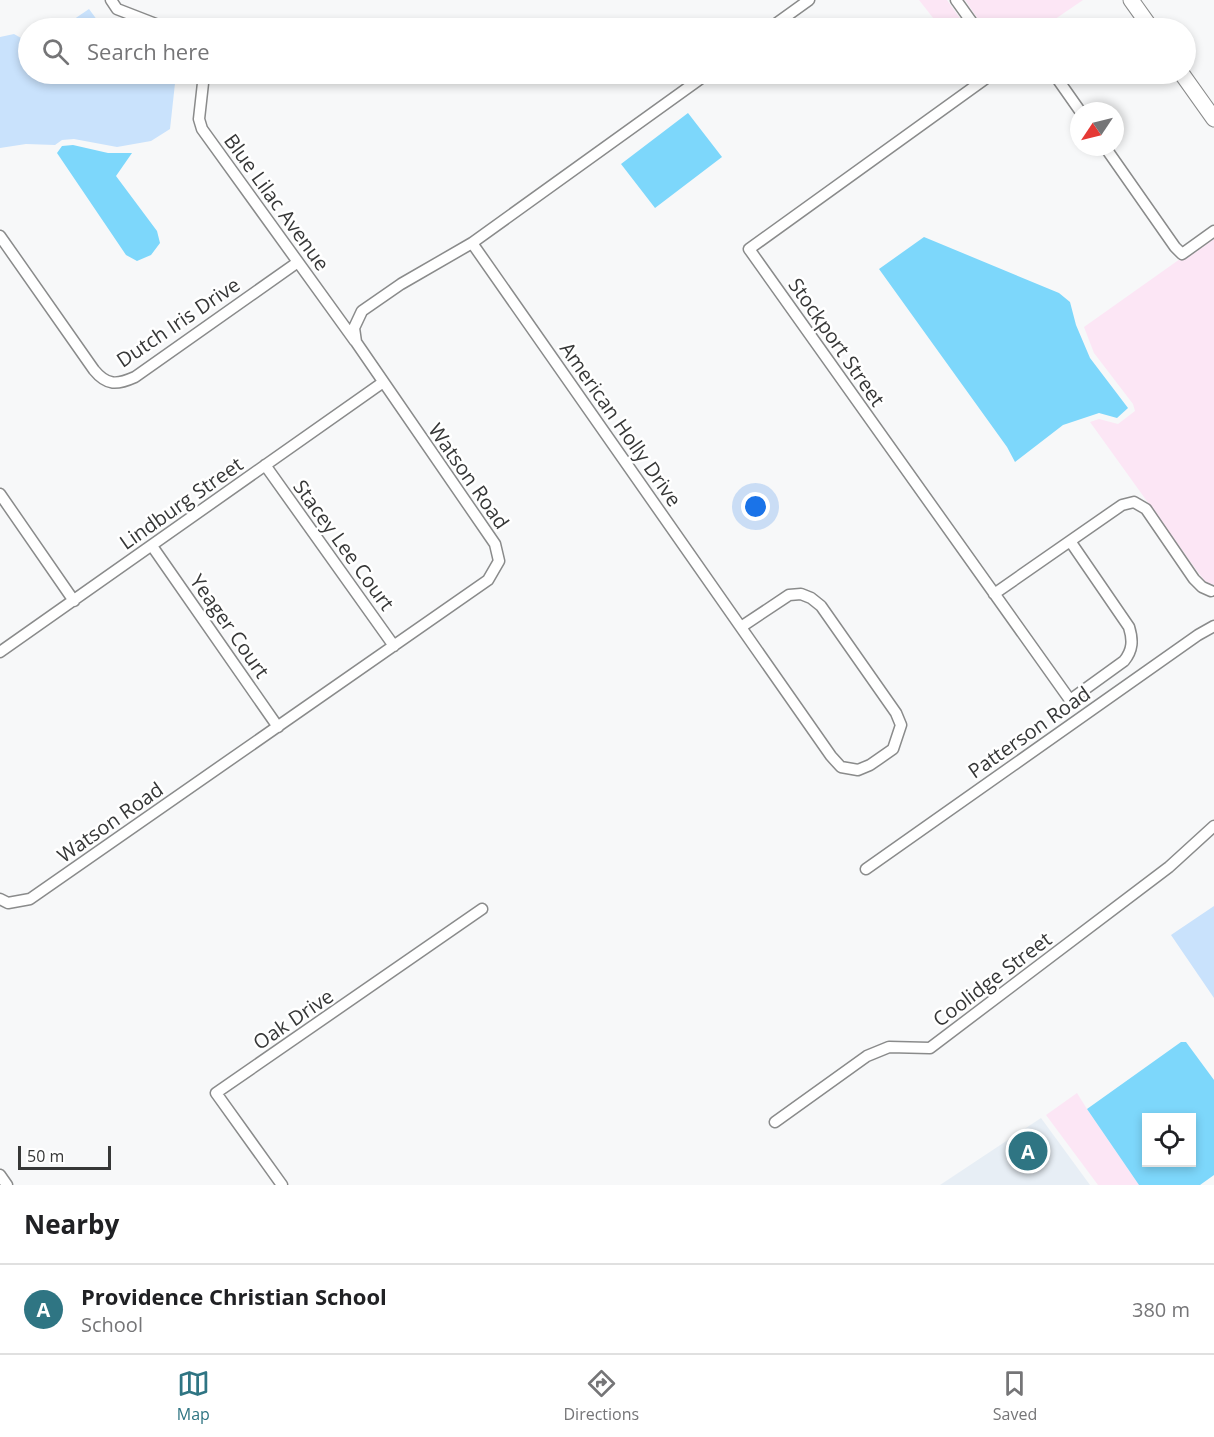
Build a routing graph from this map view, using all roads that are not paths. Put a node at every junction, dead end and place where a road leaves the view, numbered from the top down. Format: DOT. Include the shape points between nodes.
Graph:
graph roads {
  1 [pos="111,0"];
  2 [pos="809,0"];
  3 [pos="956,0"];
  4 [pos="1131,0"];
  5 [pos="140,18"];
  6 [pos="784,18"];
  7 [pos="969,18"];
  8 [pos="1144,18"];
  9 [pos="203,84"];
  10 [pos="693,84"];
  11 [pos="978,84"];
  12 [pos="1061,84"];
  13 [pos="1189,84"];
  14 [pos="1074,102"];
  15 [pos="1214,119"];
  16 [pos="1111,156"];
  17 [pos="1214,231"];
  18 [pos="0,236"];
  19 [pos="472,243"];
  20 [pos="298,262"];
  21 [pos="356,342"];
  22 [pos="382,383"];
  23 [pos="265,465"];
  24 [pos="0,494"];
  25 [pos="1070,541"];
  26 [pos="152,546"];
  27 [pos="1210,591"];
  28 [pos="994,594"];
  29 [pos="74,601"];
  30 [pos="1214,626"];
  31 [pos="741,627"];
  32 [pos="394,646"];
  33 [pos="0,652"];
  34 [pos="278,727"];
  35 [pos="1214,826"];
  36 [pos="866,869"];
  37 [pos="0,899"];
  38 [pos="482,909"];
  39 [pos="775,1122"];
  40 [pos="0,1175"];
  41 [pos="7,1185"];
  42 [pos="282,1185"];
  1 -- 5 [label="street" via="117,9"];
  2 -- 6 [label="street"];
  3 -- 7 [label="street"];
  4 -- 8 [label="main road"];
  9 -- 20 [label="street, Blue Lilac Avenue" via="199,119 202,129"];
  10 -- 19 [label="street"];
  11 -- 28 [label="street, Stockport Street" via="749,249"];
  12 -- 14 [label="street"];
  13 -- 15 [label="main road"];
  16 -- 17 [label="street" via="1182,254"];
  18 -- 20 [label="street, Dutch Iris Drive" via="94,370 111,383 135,377"];
  19 -- 21 [label="street" via="362,311 354,328"];
  19 -- 31 [label="street, American Holly Drive"];
  20 -- 21 [label="street, Blue Lilac Avenue"];
  21 -- 22 [label="street, Watson Road"];
  22 -- 23 [label="street, Lindburg Street"];
  22 -- 32 [label="street, Watson Road" via="495,544 499,561 488,580"];
  23 -- 26 [label="street, Lindburg Street"];
  23 -- 32 [label="street, Stacey Lee Court"];
  24 -- 29 [label="street"];
  25 -- 27 [label="street" via="1122,505 1134,502 1146,509 1194,579"];
  25 -- 28 [label="street"];
  25 -- 28 [label="street, Stockport Street" via="1132,636 1130,654 1124,661 1070,700"];
  26 -- 29 [label="street, Lindburg Street"];
  26 -- 34 [label="street, Yeager Court"];
  29 -- 33 [label="street, Lindburg Street"];
  30 -- 36 [label="street, Patterson Road"];
  31 -- 31 [label="street, American Holly Drive" via="841,767 858,770 893,749 901,725 896,713 821,606 801,594 789,595"];
  32 -- 34 [label="street, Watson Road"];
  34 -- 37 [label="street, Watson Road" via="30,899 8,903"];
  35 -- 39 [label="street, Coolidge Street" via="1169,867 930,1048 888,1047 867,1056"];
  38 -- 42 [label="street, Oak Drive" via="216,1093"];
  40 -- 41 [label="street"];
}
